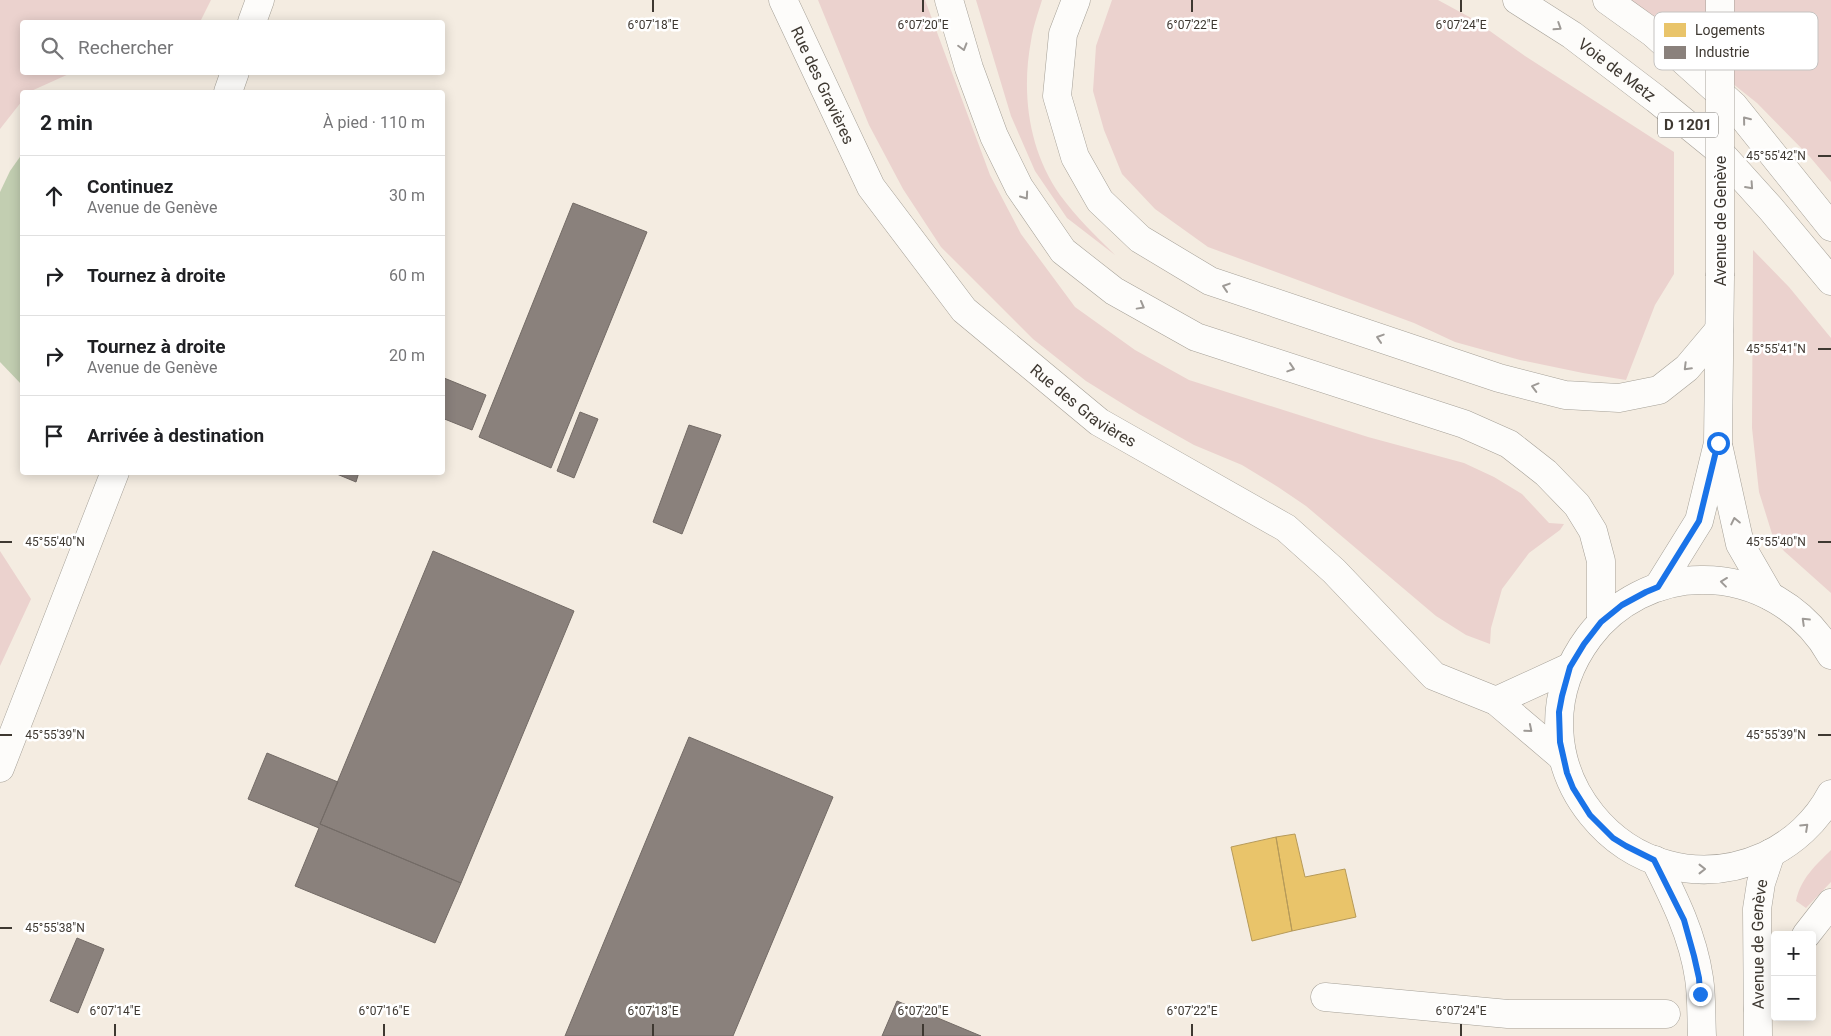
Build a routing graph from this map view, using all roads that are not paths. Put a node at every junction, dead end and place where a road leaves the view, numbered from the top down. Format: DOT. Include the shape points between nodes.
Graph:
graph roads {
  1 [pos="260,0"];
  2 [pos="783,0"];
  3 [pos="949,0"];
  4 [pos="1076,0"];
  5 [pos="1517,0"];
  6 [pos="1607,0"];
  7 [pos="253,20"];
  8 [pos="1654,34"];
  9 [pos="1694,70"];
  10 [pos="1720,70"];
  11 [pos="234,75"];
  12 [pos="229,90"];
  13 [pos="1831,226"];
  14 [pos="1831,281"];
  15 [pos="1718,330"];
  16 [pos="1718,443"];
  17 [pos="114,475"];
  18 [pos="1658,587"];
  19 [pos="1770,596"];
  20 [pos="1601,622"];
  21 [pos="1831,656"];
  22 [pos="1570,667"];
  23 [pos="1496,701"];
  24 [pos="1562,757"];
  25 [pos="0,768"];
  26 [pos="1831,794"];
  27 [pos="1771,853"];
  28 [pos="1654,860"];
  29 [pos="1831,903"];
  30 [pos="1809,931"];
  31 [pos="1771,990"];
  32 [pos="1325,997"];
  33 [pos="1758,1009"];
  34 [pos="1666,1014"];
  35 [pos="1702,1036"];
  36 [pos="1758,1036"];
  1 -- 7 [label="main road"];
  2 -- 23 [label="main road, Rue des Gravières" via="871,187 964,310 1099,422 1286,528 1334,571 1434,676"];
  3 -- 20 [label="main road, one-way" via="994,136 1018,187 1063,251 1114,292 1196,337 1464,424 1509,444 1546,474 1577,506 1593,531 1601,561"];
  15 -- 4 [label="main road, one-way" via="1686,368 1659,390 1619,398 1565,395 1499,378 1210,281 1140,239 1100,201 1075,157 1057,96 1063,34"];
  5 -- 14 [label="main road, Voie de Metz / D 1201, one-way" via="1572,35 1715,147"];
  8 -- 6 [label="main road, D 1201, one-way"];
  13 -- 9 [label="main road, D 1201, one-way" via="1734,106"];
  10 -- 15 [label="main road, Avenue de Genève / D 1201, bridge"];
  11 -- 12 [label="main road"];
  15 -- 16 [label="main road, Avenue de Genève / D 1201"];
  16 -- 18 [label="main road, Avenue de Genève / D 1201" via="1699,521"];
  19 -- 16 [label="main road, Avenue de Genève / D 1201, one-way" via="1740,544"];
  17 -- 25 [label="main road"];
  19 -- 18 [label="main road, one-way" via="1743,585 1715,580 1686,581"];
  18 -- 20 [label="main road" via="1628,601"];
  21 -- 19 [label="main road, one-way" via="1808,624 1784,603"];
  20 -- 22 [label="main road"];
  22 -- 23 [label="main road"];
  22 -- 24 [label="main road" via="1559,712"];
  23 -- 24 [label="main road, Rue des Gravières, one-way"];
  24 -- 28 [label="main road" via="1573,788 1590,815 1619,842"];
  27 -- 26 [label="main road, one-way" via="1809,824"];
  28 -- 27 [label="main road, one-way" via="1705,870 1739,865"];
  27 -- 33 [label="main road, Avenue de Genève" via="1758,896"];
  28 -- 35 [label="main road" via="1690,938 1699,978"];
  29 -- 30 [label="main road"];
  31 -- 33 [label="main road"];
  32 -- 34 [label="main road" via="1508,1014"];
  33 -- 36 [label="main road, Avenue de Genève"];
}
